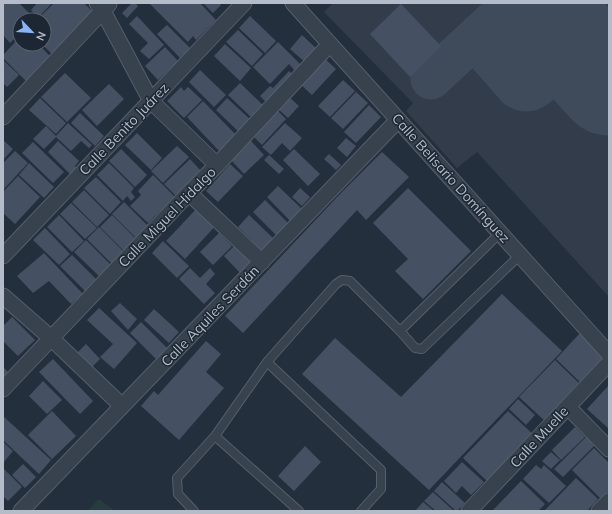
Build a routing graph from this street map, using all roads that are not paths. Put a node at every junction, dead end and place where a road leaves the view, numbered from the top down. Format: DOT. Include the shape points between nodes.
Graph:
graph roads {
  1 [pos="244,3"];
  2 [pos="293,3"];
  3 [pos="103,6"];
  4 [pos="330,44"];
  5 [pos="151,101"];
  6 [pos="3,117"];
  7 [pos="398,120"];
  8 [pos="217,165"];
  9 [pos="189,193"];
  10 [pos="500,233"];
  11 [pos="520,255"];
  12 [pos="3,256"];
  13 [pos="262,262"];
  14 [pos="3,296"];
  15 [pos="400,331"];
  16 [pos="51,338"];
  17 [pos="609,354"];
  18 [pos="267,362"];
  19 [pos="609,363"];
  20 [pos="3,389"];
  21 [pos="122,406"];
  22 [pos="568,407"];
  23 [pos="215,436"];
  24 [pos="609,449"];
  25 [pos="609,500"];
  26 [pos="21,511"];
  27 [pos="194,511"];
  28 [pos="299,511"];
  29 [pos="361,511"];
  30 [pos="469,511"];
  31 [pos="599,511"];
  1 -- 5 [label="street, Calle Benito Juárez"];
  2 -- 4 [label="street, Calle Belisario Domínguez"];
  3 -- 5 [label="street"];
  3 -- 6 [label="street"];
  4 -- 7 [label="street, Calle Belisario Domínguez"];
  4 -- 8 [label="street, Calle Miguel Hidalgo"];
  5 -- 8 [label="street"];
  5 -- 12 [label="street, Calle Benito Juárez"];
  7 -- 10 [label="street, Calle Belisario Domínguez"];
  7 -- 13 [label="street, Calle Aquiles Serdán"];
  8 -- 9 [label="street, Calle Miguel Hidalgo"];
  9 -- 13 [label="street"];
  9 -- 16 [label="street, Calle Miguel Hidalgo"];
  10 -- 11 [label="street, Calle Belisario Domínguez"];
  10 -- 15 [label="lane"];
  11 -- 15 [label="lane" via="422,349 415,348"];
  11 -- 17 [label="street, Calle Belisario Domínguez"];
  13 -- 21 [label="street, Calle Aquiles Serdán"];
  14 -- 16 [label="street"];
  15 -- 18 [label="lane" via="350,281 342,280"];
  16 -- 20 [label="street, Calle Miguel Hidalgo"];
  16 -- 21 [label="street"];
  18 -- 23 [label="lane"];
  18 -- 29 [label="lane" via="381,470 381,488"];
  19 -- 22 [label="street, Calle Muelle"];
  21 -- 26 [label="street, Calle Aquiles Serdán"];
  22 -- 24 [label="street"];
  22 -- 30 [label="street, Calle Muelle"];
  23 -- 27 [label="lane" via="177,478 178,494"];
  23 -- 28 [label="lane"];
  25 -- 31 [label="street"];
}
